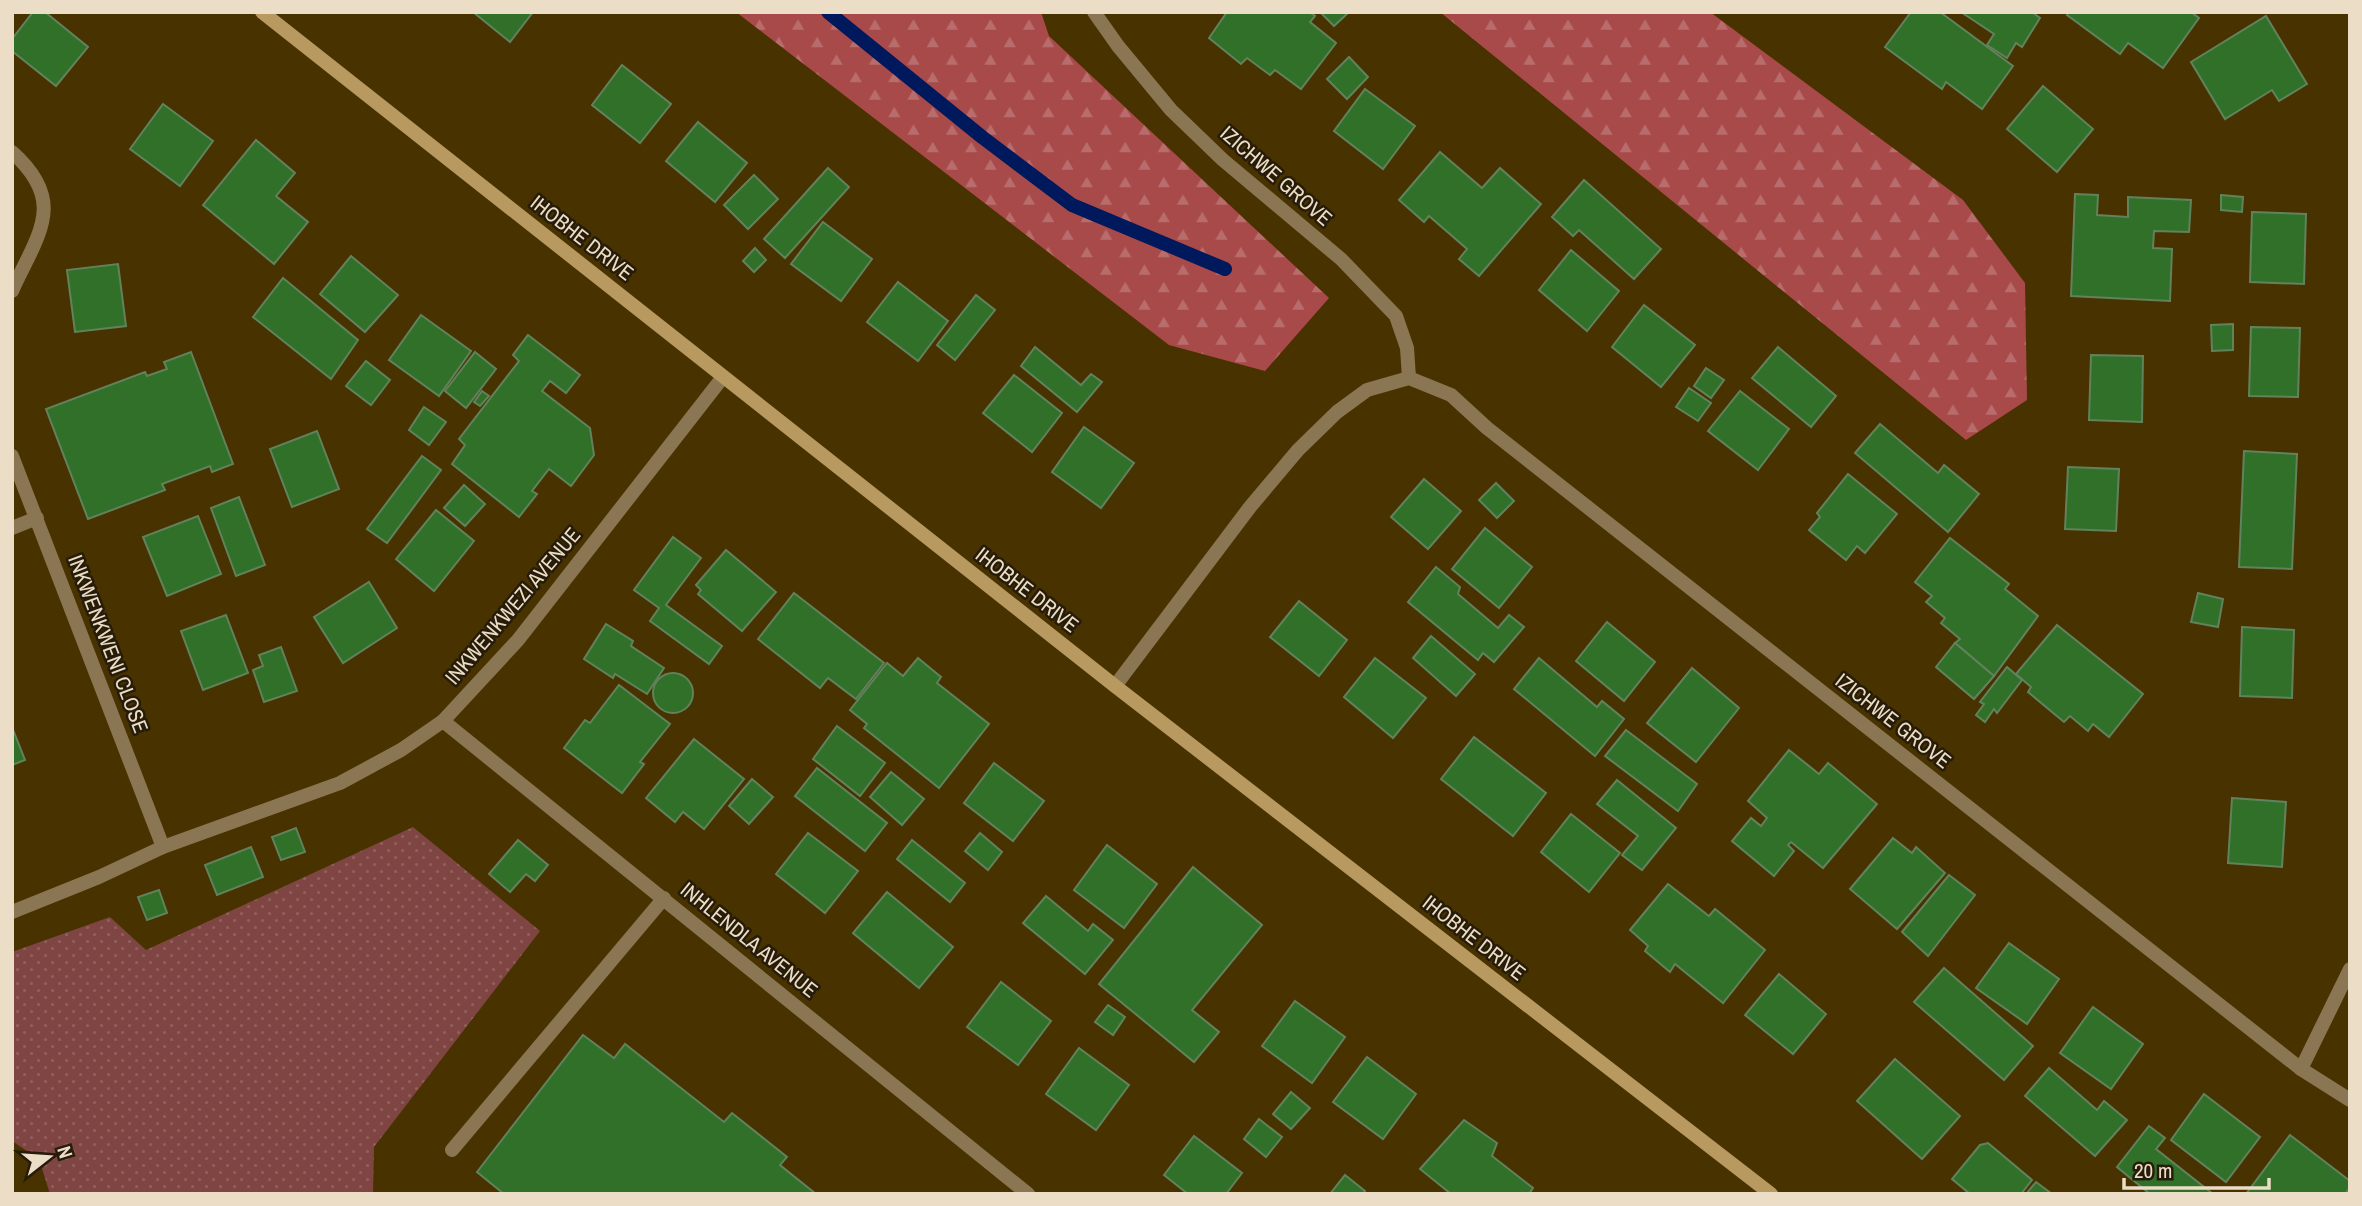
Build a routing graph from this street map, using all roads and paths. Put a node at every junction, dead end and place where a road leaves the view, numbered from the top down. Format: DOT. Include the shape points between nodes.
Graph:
graph roads {
  1 [pos="262,12"];
  2 [pos="1094,12"];
  3 [pos="12,152"];
  4 [pos="12,290"];
  5 [pos="723,377"];
  6 [pos="1409,378"];
  7 [pos="12,456"];
  8 [pos="37,518"];
  9 [pos="12,528"];
  10 [pos="1115,686"];
  11 [pos="443,721"];
  12 [pos="163,847"];
  13 [pos="664,898"];
  14 [pos="12,912"];
  15 [pos="2350,969"];
  16 [pos="2301,1069"];
  17 [pos="2350,1100"];
  18 [pos="453,1150"];
  19 [pos="1028,1194"];
  20 [pos="1771,1194"];
  1 -- 5 [label="street, IHOBHE DRIVE"];
  2 -- 6 [label="street, IZICHWE GROVE" via="1171,110 1341,259 1396,316 1407,348"];
  3 -- 4 [label="street" via="37,178 45,212"];
  5 -- 10 [label="street, IHOBHE DRIVE"];
  5 -- 11 [label="street, INKWENKWEZI AVENUE" via="518,640"];
  6 -- 10 [label="street" via="1367,390 1336,412 1298,450"];
  6 -- 16 [label="street, IZICHWE GROVE" via="1451,395"];
  7 -- 8 [label="street, INKWENKWENI CLOSE"];
  8 -- 9 [label="street"];
  8 -- 12 [label="street, INKWENKWENI CLOSE"];
  10 -- 20 [label="street, IHOBHE DRIVE"];
  11 -- 12 [label="street, INKWENKWEZI AVENUE" via="340,783"];
  11 -- 13 [label="street, INHLENDLA AVENUE"];
  12 -- 14 [label="street, INKWENKWEZI AVENUE"];
  13 -- 18 [label="street"];
  13 -- 19 [label="street, INHLENDLA AVENUE"];
  15 -- 16 [label="street"];
  16 -- 17 [label="street, IZICHWE GROVE"];
}
